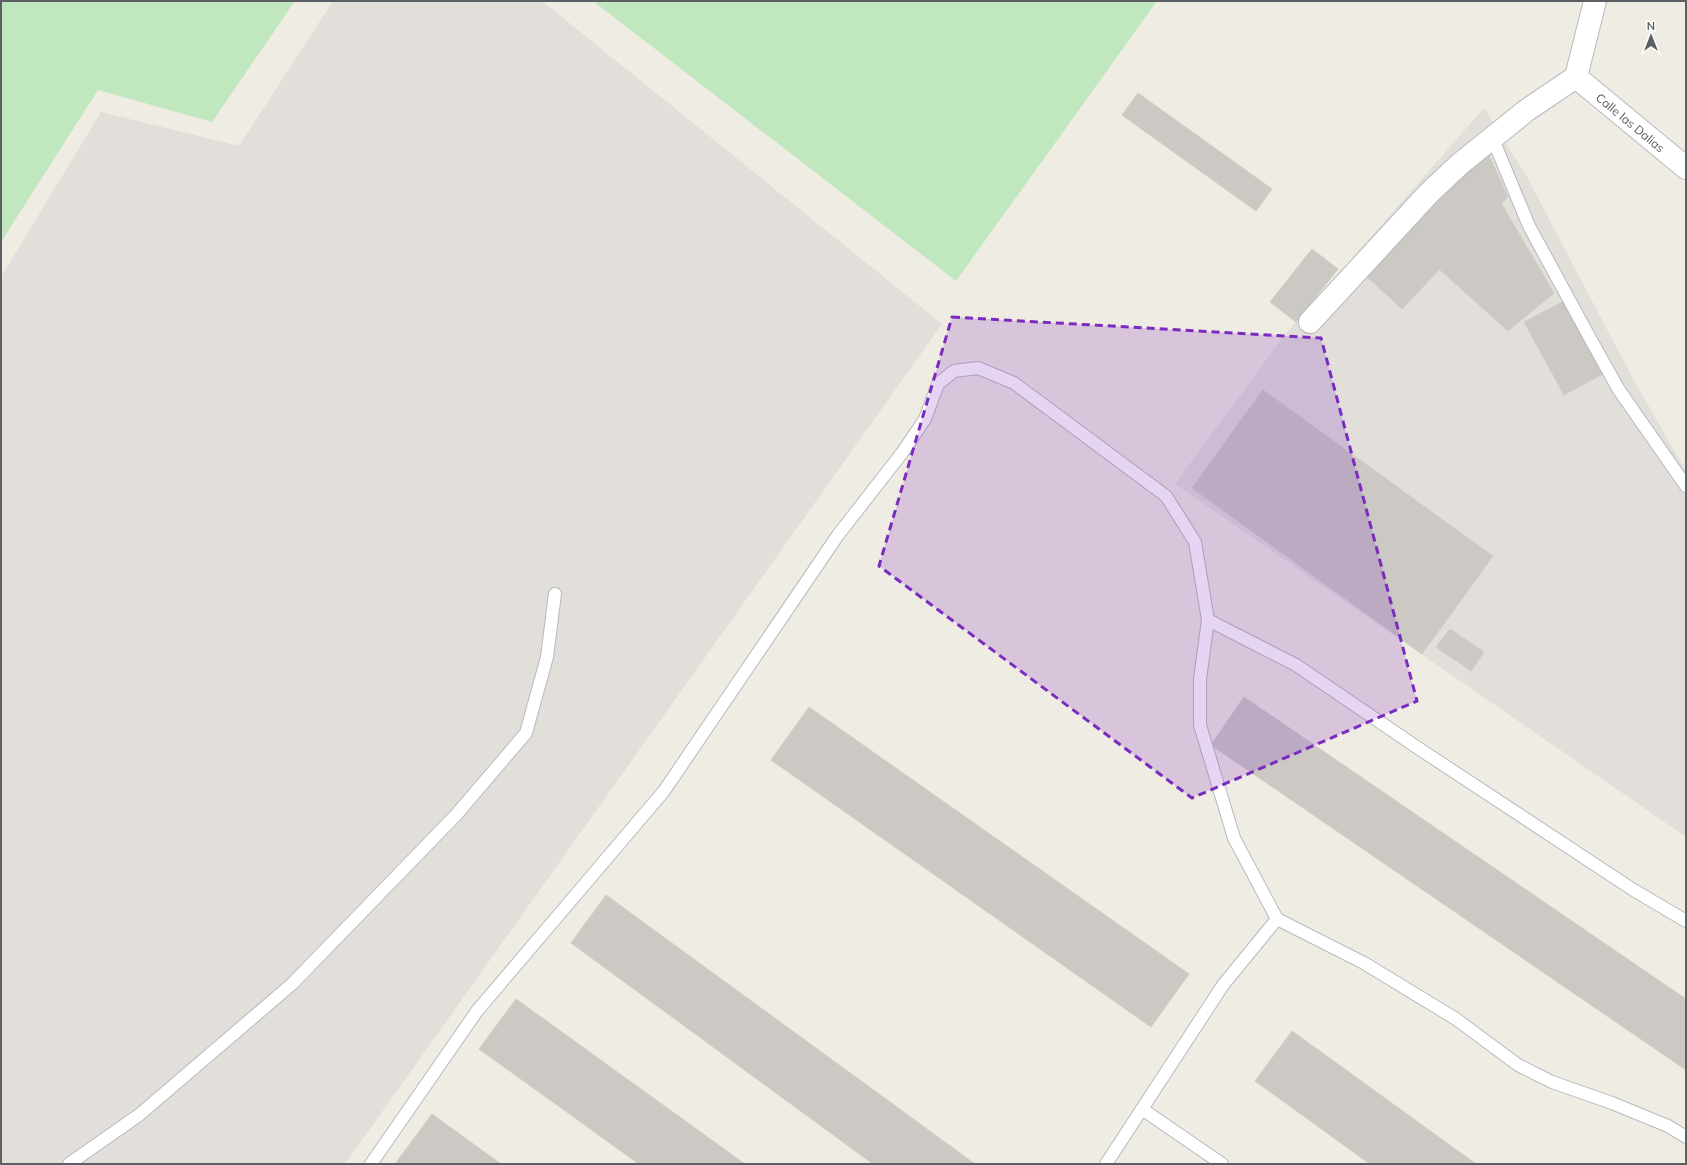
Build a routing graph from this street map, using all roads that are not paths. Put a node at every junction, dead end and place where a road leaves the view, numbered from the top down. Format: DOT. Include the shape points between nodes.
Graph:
graph roads {
  1 [pos="1595,1"];
  2 [pos="1576,77"];
  3 [pos="1492,137"];
  4 [pos="1686,168"];
  5 [pos="1310,322"];
  6 [pos="1686,486"];
  7 [pos="555,594"];
  8 [pos="1208,620"];
  9 [pos="1276,918"];
  10 [pos="1686,921"];
  11 [pos="1142,1109"];
  12 [pos="1686,1137"];
  13 [pos="69,1164"];
  14 [pos="370,1164"];
  15 [pos="1106,1164"];
  16 [pos="1222,1164"];
  1 -- 2 [label="street"];
  2 -- 3 [label="street"];
  2 -- 4 [label="street, Calle las Dalias"];
  3 -- 5 [label="street" via="1429,193"];
  3 -- 6 [label="lane" via="1529,226 1590,340 1619,390"];
  7 -- 13 [label="lane" via="547,657 526,733 456,816 292,984 139,1116"];
  8 -- 9 [label="lane" via="1200,679 1200,725 1234,838"];
  8 -- 10 [label="lane" via="1296,665 1420,750 1632,889"];
  8 -- 14 [label="lane" via="1195,542 1166,496 1014,383 978,368 954,371 938,384 925,420 838,535 664,791 477,1011"];
  9 -- 11 [label="lane" via="1223,984"];
  9 -- 12 [label="lane" via="1364,963 1456,1018 1518,1065 1552,1082 1668,1126"];
  11 -- 15 [label="lane"];
  11 -- 16 [label="lane"];
}
